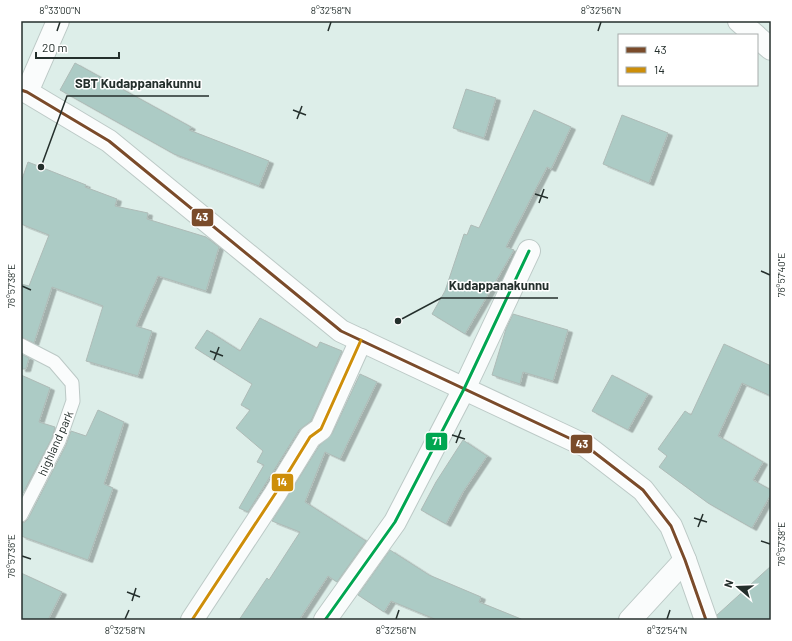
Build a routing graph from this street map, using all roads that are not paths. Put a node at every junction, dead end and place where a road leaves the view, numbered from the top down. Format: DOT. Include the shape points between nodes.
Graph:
graph roads {
  1 [pos="58,21"];
  2 [pos="739,21"];
  3 [pos="754,34"];
  4 [pos="758,38"];
  5 [pos="771,49"];
  6 [pos="24,91"];
  7 [pos="529,251"];
  8 [pos="361,340"];
  9 [pos="21,345"];
  10 [pos="464,389"];
  11 [pos="21,515"];
  12 [pos="685,560"];
  13 [pos="192,620"];
  14 [pos="325,620"];
  15 [pos="630,620"];
  16 [pos="706,620"];
  1 -- 6 [label="street"];
  2 -- 3 [label="street"];
  4 -- 5 [label="street"];
  6 -- 8 [label="street" via="109,141 341,331"];
  7 -- 10 [label="street"];
  8 -- 10 [label="street"];
  8 -- 13 [label="street" via="321,429 310,437"];
  9 -- 11 [label="lane, highland park" via="54,362 72,383 73,401 59,440"];
  10 -- 12 [label="street" via="586,446 642,490 671,526"];
  10 -- 14 [label="street" via="395,522"];
  12 -- 15 [label="street"];
  12 -- 16 [label="street"];
}
